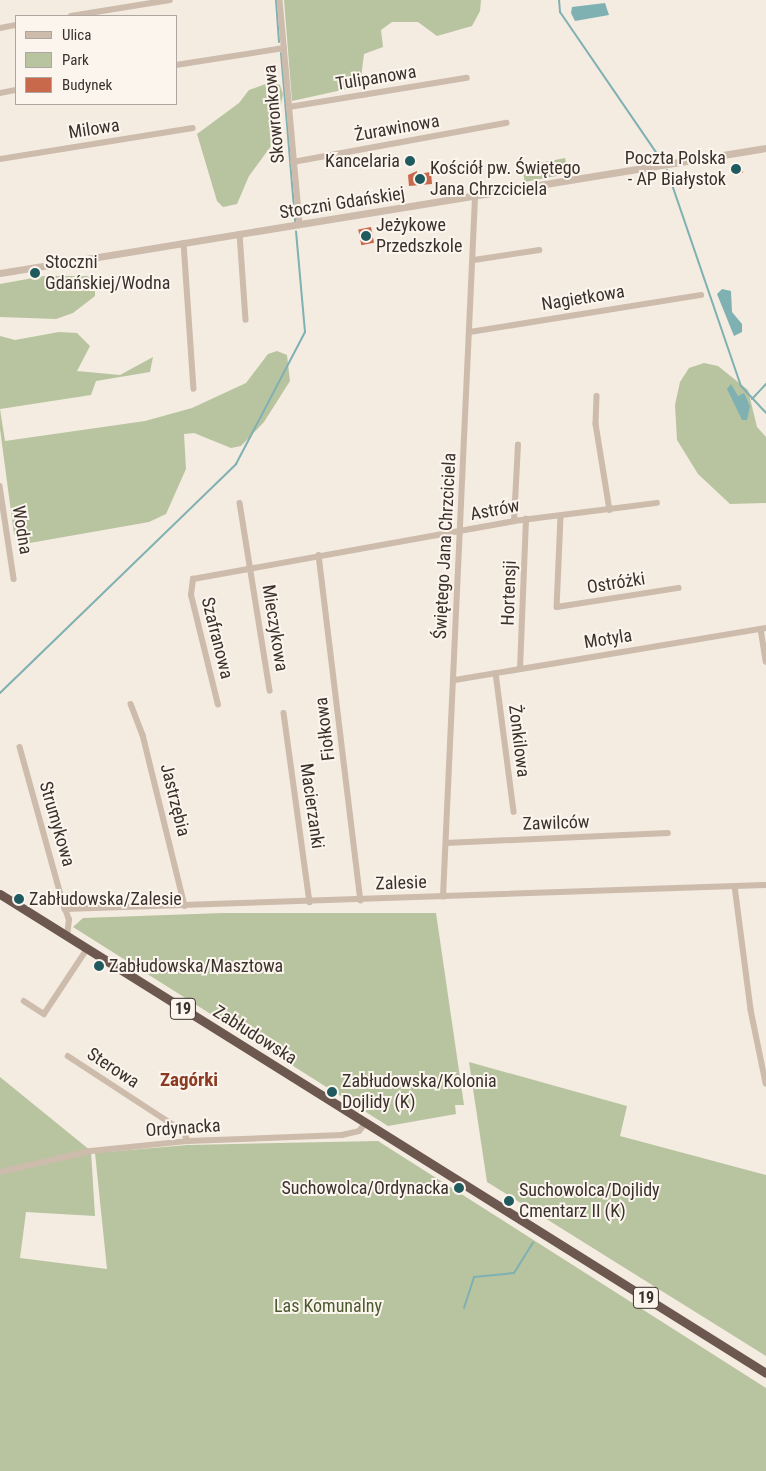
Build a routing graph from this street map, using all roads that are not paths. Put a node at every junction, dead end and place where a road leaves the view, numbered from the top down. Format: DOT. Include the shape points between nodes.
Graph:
graph roads {
  1 [pos="170,0"];
  2 [pos="280,0"];
  3 [pos="76,15"];
  4 [pos="15,25"];
  5 [pos="0,28"];
  6 [pos="284,48"];
  7 [pos="178,65"];
  8 [pos="467,78"];
  9 [pos="15,90"];
  10 [pos="0,93"];
  11 [pos="289,107"];
  12 [pos="506,124"];
  13 [pos="193,128"];
  14 [pos="766,148"];
  15 [pos="0,159"];
  16 [pos="293,162"];
  17 [pos="475,197"];
  18 [pos="300,225"];
  19 [pos="240,234"];
  20 [pos="184,243"];
  21 [pos="539,250"];
  22 [pos="474,260"];
  23 [pos="12,272"];
  24 [pos="0,273"];
  25 [pos="0,277"];
  26 [pos="701,295"];
  27 [pos="246,320"];
  28 [pos="470,332"];
  29 [pos="194,389"];
  30 [pos="597,396"];
  31 [pos="518,444"];
  32 [pos="0,486"];
  33 [pos="240,503"];
  34 [pos="657,503"];
  35 [pos="610,510"];
  36 [pos="561,517"];
  37 [pos="526,519"];
  38 [pos="514,521"];
  39 [pos="460,532"];
  40 [pos="320,555"];
  41 [pos="251,569"];
  42 [pos="14,579"];
  43 [pos="193,579"];
  44 [pos="679,588"];
  45 [pos="764,629"];
  46 [pos="766,662"];
  47 [pos="520,669"];
  48 [pos="496,673"];
  49 [pos="455,680"];
  50 [pos="270,691"];
  51 [pos="130,704"];
  52 [pos="218,704"];
  53 [pos="284,713"];
  54 [pos="20,747"];
  55 [pos="514,812"];
  56 [pos="668,833"];
  57 [pos="446,843"];
  58 [pos="766,885"];
  59 [pos="735,886"];
  60 [pos="0,894"];
  61 [pos="443,897"];
  62 [pos="360,900"];
  63 [pos="310,902"];
  64 [pos="185,906"];
  65 [pos="66,909"];
  66 [pos="67,936"];
  67 [pos="88,949"];
  68 [pos="24,1001"];
  69 [pos="68,1056"];
  70 [pos="766,1083"];
  71 [pos="366,1123"];
  72 [pos="188,1141"];
  73 [pos="0,1172"];
  74 [pos="766,1373"];
  1 -- 3 [label="street"];
  2 -- 6 [label="street, Skowronkowa"];
  4 -- 5 [label="street"];
  6 -- 7 [label="street"];
  6 -- 11 [label="street, Skowronkowa"];
  8 -- 11 [label="street, Tulipanowa"];
  9 -- 10 [label="street"];
  11 -- 16 [label="street, Skowronkowa"];
  12 -- 16 [label="street, Żurawinowa"];
  13 -- 15 [label="street, Milowa"];
  14 -- 17 [label="street, Stoczni Gdańskiej"];
  16 -- 18 [label="street, Skowronkowa"];
  17 -- 18 [label="street, Stoczni Gdańskiej"];
  17 -- 22 [label="street, Świętego Jana Chrzciciela"];
  18 -- 19 [label="street, Stoczni Gdańskiej"];
  19 -- 20 [label="street, Stoczni Gdańskiej"];
  19 -- 27 [label="street"];
  20 -- 23 [label="street, Stoczni Gdańskiej"];
  20 -- 29 [label="street"];
  21 -- 22 [label="street"];
  22 -- 28 [label="street, Świętego Jana Chrzciciela"];
  23 -- 24 [label="street, Stoczni Gdańskiej"];
  23 -- 25 [label="street, Stoczni Gdańskiej"];
  26 -- 28 [label="street, Nagietkowa"];
  28 -- 39 [label="street, Świętego Jana Chrzciciela"];
  30 -- 35 [label="street" via="596,424"];
  31 -- 38 [label="street"];
  32 -- 42 [label="street, Wodna"];
  33 -- 41 [label="street, Mieczykowa"];
  34 -- 35 [label="street, Astrów"];
  35 -- 36 [label="street, Astrów"];
  36 -- 37 [label="street, Astrów"];
  36 -- 44 [label="street, Ostróżki" via="557,607"];
  37 -- 38 [label="street, Astrów"];
  37 -- 47 [label="street, Hortensji"];
  38 -- 39 [label="street, Astrów"];
  39 -- 40 [label="street, Astrów"];
  39 -- 49 [label="street, Świętego Jana Chrzciciela"];
  40 -- 41 [label="street, Astrów"];
  40 -- 62 [label="street, Fiołkowa"];
  41 -- 43 [label="street, Astrów"];
  41 -- 50 [label="street, Mieczykowa"];
  43 -- 52 [label="street, Szafranowa" via="190,590"];
  45 -- 46 [label="street"];
  45 -- 47 [label="street, Motyla"];
  47 -- 48 [label="street, Motyla"];
  48 -- 49 [label="street, Motyla"];
  48 -- 55 [label="street, Żonkilowa"];
  49 -- 57 [label="street, Świętego Jana Chrzciciela"];
  51 -- 64 [label="street, Jastrzębia" via="143,735"];
  53 -- 63 [label="street, Macierzanki"];
  54 -- 65 [label="street, Strumykowa"];
  56 -- 57 [label="street, Zawilców"];
  57 -- 61 [label="street, Świętego Jana Chrzciciela"];
  58 -- 59 [label="street, Zalesie"];
  59 -- 61 [label="street, Zalesie"];
  59 -- 70 [label="street" via="751,1010"];
  60 -- 66 [label="highway, Zabłudowska / 19"];
  61 -- 62 [label="street, Zalesie"];
  62 -- 63 [label="street, Zalesie"];
  63 -- 64 [label="street, Zalesie"];
  64 -- 65 [label="street, Zalesie"];
  65 -- 66 [label="street"];
  66 -- 67 [label="highway, Zabłudowska / 19"];
  67 -- 68 [label="street" via="44,1014"];
  67 -- 71 [label="highway, Zabłudowska / 19"];
  69 -- 72 [label="street, Sterowa" via="184,1132"];
  71 -- 72 [label="street, Ordynacka" via="359,1131 342,1135"];
  71 -- 74 [label="highway, 19"];
  72 -- 73 [label="street, Ordynacka" via="91,1151"];
}
